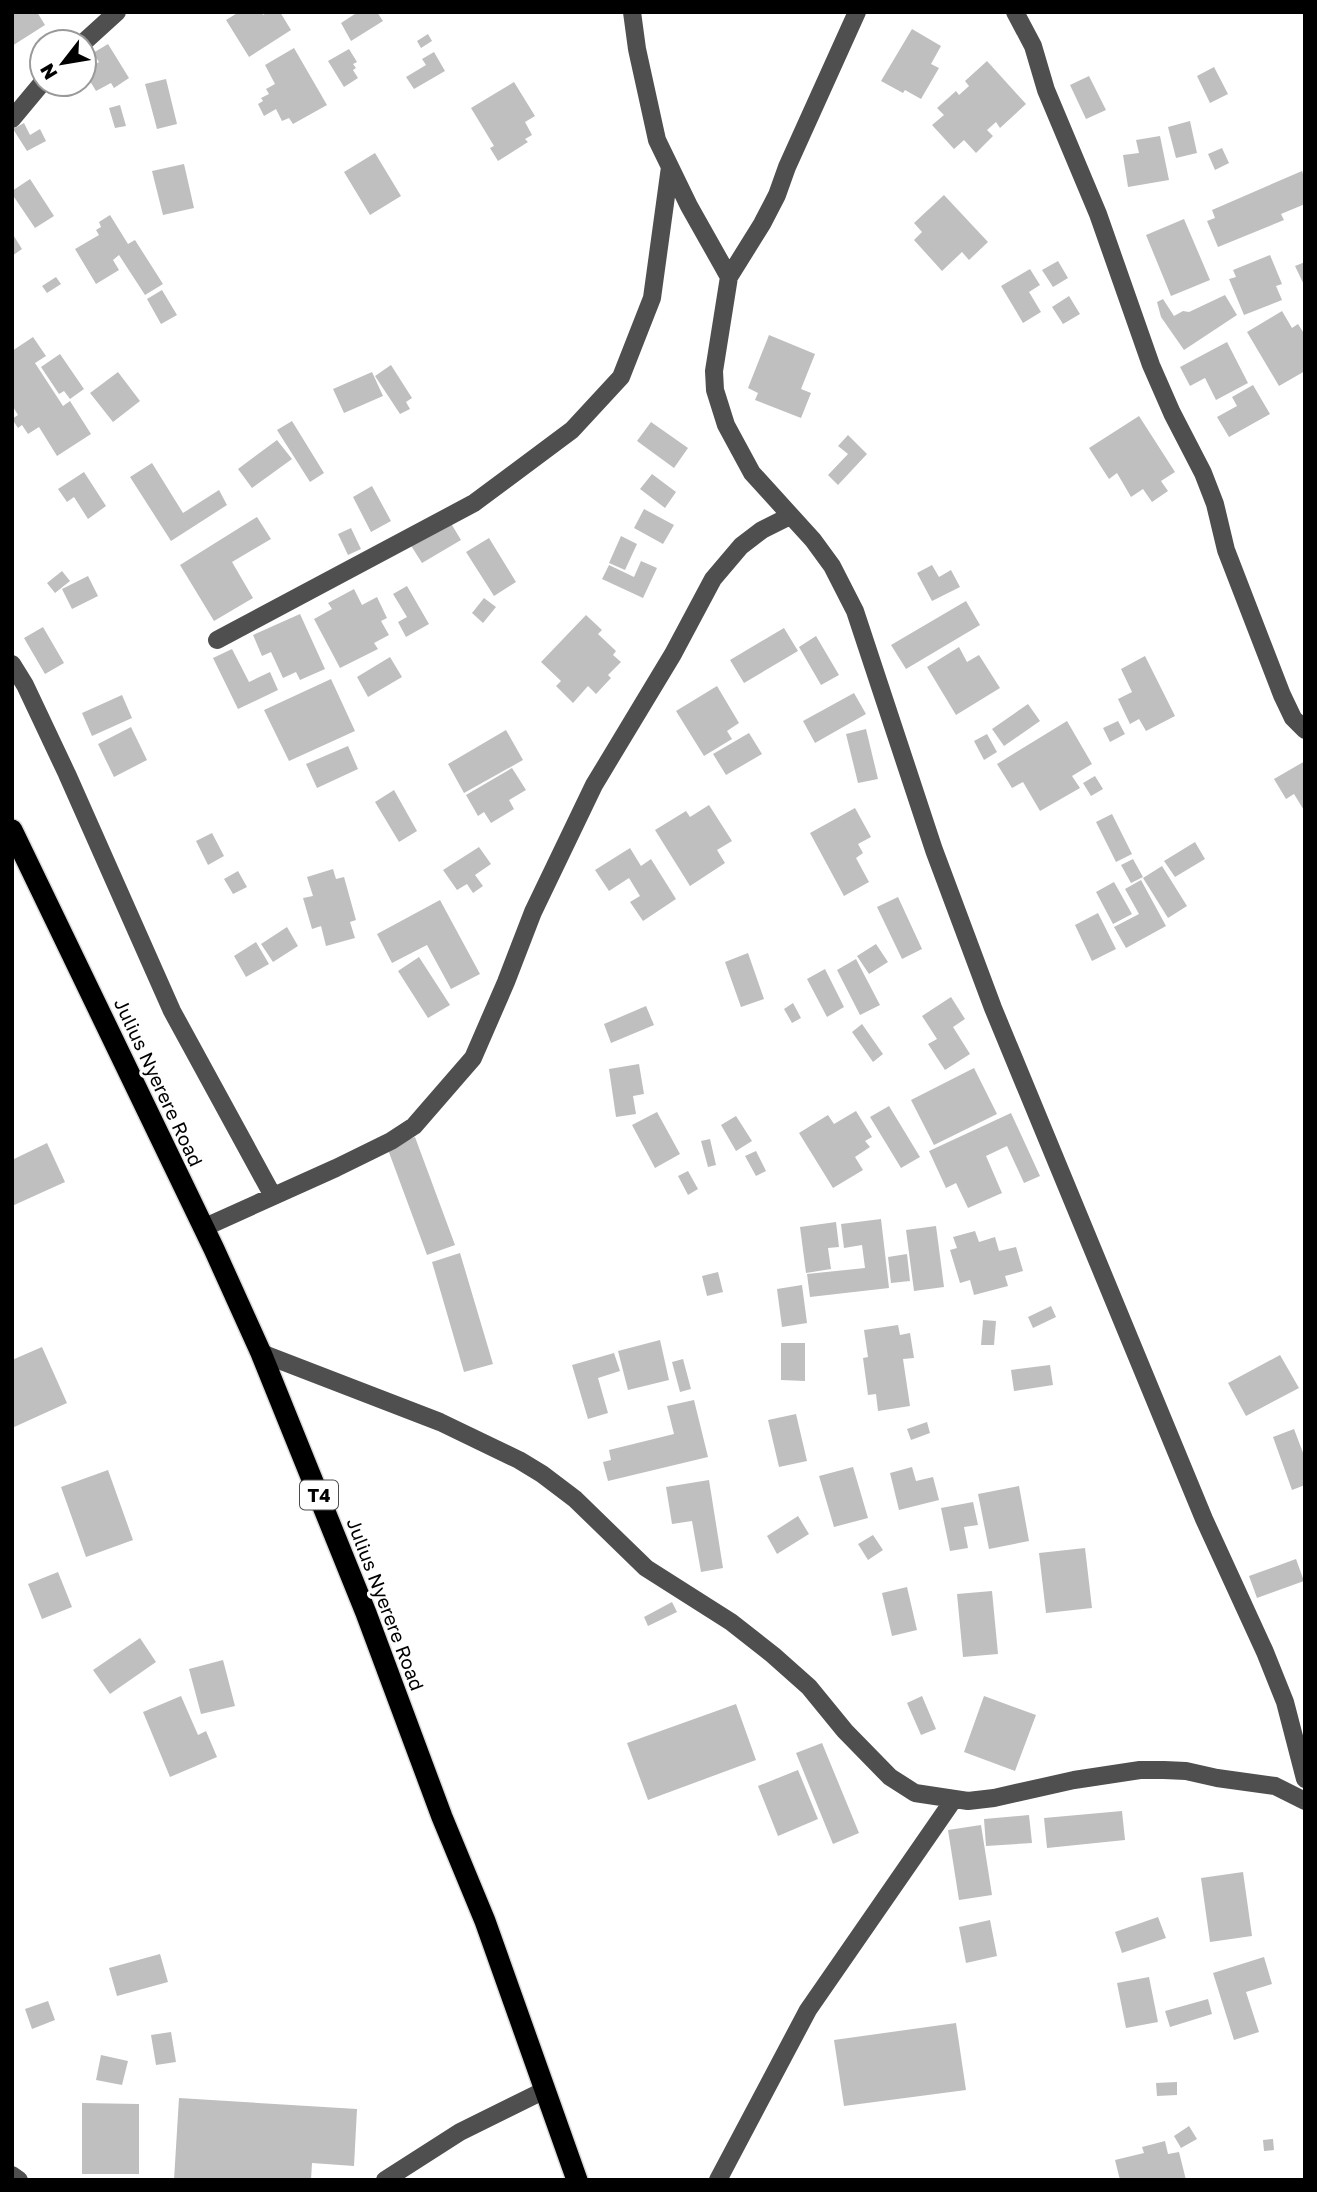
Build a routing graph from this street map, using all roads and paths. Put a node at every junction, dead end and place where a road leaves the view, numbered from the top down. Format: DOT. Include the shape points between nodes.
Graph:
graph roads {
  1 [pos="117,12"];
  2 [pos="632,12"];
  3 [pos="857,12"];
  4 [pos="1015,12"];
  5 [pos="98,29"];
  6 [pos="29,98"];
  7 [pos="12,118"];
  8 [pos="670,167"];
  9 [pos="729,277"];
  10 [pos="790,516"];
  11 [pos="218,640"];
  12 [pos="12,664"];
  13 [pos="1305,730"];
  14 [pos="12,830"];
  15 [pos="273,1196"];
  16 [pos="203,1228"];
  17 [pos="261,1353"];
  18 [pos="1305,1779"];
  19 [pos="954,1799"];
  20 [pos="1305,1801"];
  21 [pos="545,2090"];
  22 [pos="12,2175"];
  23 [pos="19,2180"];
  24 [pos="385,2180"];
  25 [pos="577,2180"];
  26 [pos="718,2180"];
  1 -- 5 [label="street"];
  2 -- 8 [label="street" via="657,140"];
  3 -- 9 [label="street" via="777,195"];
  4 -- 13 [label="street" via="1033,46 1046,90 1098,214 1151,365 1211,493 1226,550 1282,695"];
  6 -- 7 [label="street"];
  8 -- 9 [label="street"];
  8 -- 11 [label="street" via="652,298 621,377 572,430 474,503"];
  9 -- 10 [label="street" via="715,390 738,450"];
  10 -- 15 [label="street" via="741,546 713,579 594,785 533,912 472,1058 414,1126"];
  10 -- 18 [label="street" via="832,566 855,611 934,850 993,1008 1204,1519 1265,1652 1285,1702"];
  12 -- 15 [label="street" via="67,774 172,1011"];
  14 -- 16 [label="highway, Julius Nyerere Road / T4"];
  15 -- 16 [label="street"];
  16 -- 17 [label="highway, Julius Nyerere Road / T4"];
  17 -- 19 [label="street" via="440,1422 542,1474 575,1499 646,1568 773,1655 809,1687 890,1777 915,1793"];
  17 -- 21 [label="highway, Julius Nyerere Road / T4" via="485,1920"];
  19 -- 20 [label="street" via="994,1798 1074,1780 1164,1770 1275,1786"];
  19 -- 26 [label="street" via="808,2010"];
  21 -- 24 [label="street" via="460,2132"];
  21 -- 25 [label="highway, Julius Nyerere Road / T4"];
  22 -- 23 [label="street"];
}
